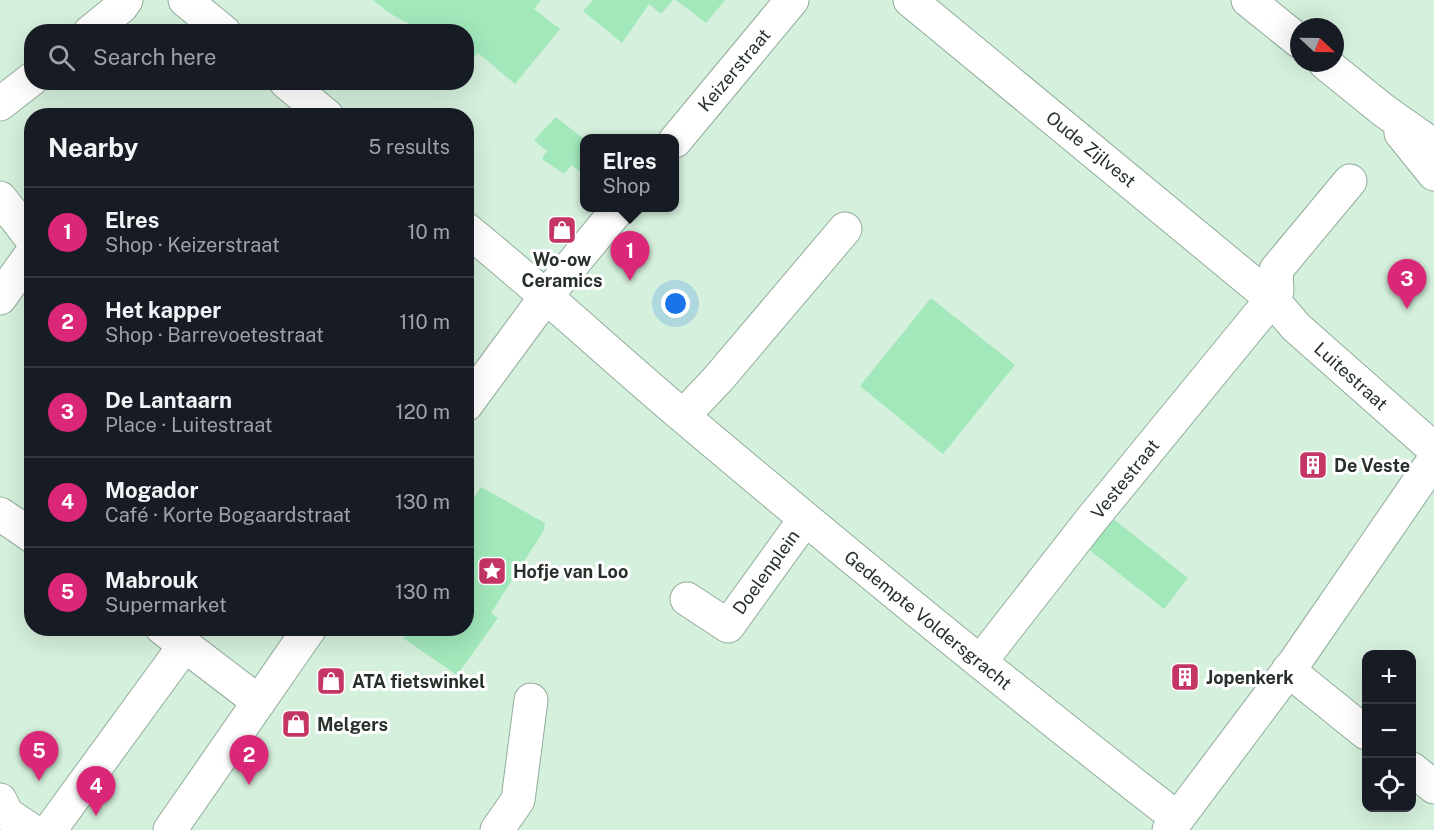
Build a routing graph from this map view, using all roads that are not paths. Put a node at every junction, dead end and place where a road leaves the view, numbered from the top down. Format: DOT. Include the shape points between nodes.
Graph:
graph roads {
  1 [pos="126,0"];
  2 [pos="185,0"];
  3 [pos="792,0"];
  4 [pos="910,0"];
  5 [pos="1248,0"];
  6 [pos="99,24"];
  7 [pos="214,24"];
  8 [pos="1290,34"];
  9 [pos="1336,72"];
  10 [pos="24,85"];
  11 [pos="296,90"];
  12 [pos="0,104"];
  13 [pos="317,108"];
  14 [pos="1383,110"];
  15 [pos="679,136"];
  16 [pos="1434,146"];
  17 [pos="1434,174"];
  18 [pos="1350,181"];
  19 [pos="0,198"];
  20 [pos="616,212"];
  21 [pos="24,229"];
  22 [pos="844,230"];
  23 [pos="474,236"];
  24 [pos="24,264"];
  25 [pos="547,295"];
  26 [pos="0,298"];
  27 [pos="1272,298"];
  28 [pos="474,394"];
  29 [pos="683,416"];
  30 [pos="1434,449"];
  31 [pos="1434,460"];
  32 [pos="0,514"];
  33 [pos="805,519"];
  34 [pos="24,530"];
  35 [pos="687,599"];
  36 [pos="304,636"];
  37 [pos="173,637"];
  38 [pos="980,662"];
  39 [pos="1292,666"];
  40 [pos="531,700"];
  41 [pos="259,702"];
  42 [pos="1362,729"];
  43 [pos="1416,772"];
  44 [pos="1434,787"];
  45 [pos="1173,824"];
  46 [pos="50,830"];
  47 [pos="170,830"];
  48 [pos="497,830"];
  1 -- 6 [label="street"];
  2 -- 7 [label="street"];
  3 -- 15 [label="street, Keizerstraat"];
  4 -- 27 [label="street, Oude Zijlvest"];
  5 -- 8 [label="street"];
  9 -- 14 [label="street"];
  10 -- 12 [label="street"];
  11 -- 13 [label="street"];
  14 -- 16 [label="street"];
  14 -- 17 [label="street"];
  18 -- 27 [label="street" via="1276,270 1277,291"];
  19 -- 21 [label="street"];
  20 -- 25 [label="street"];
  22 -- 29 [label="street"];
  23 -- 25 [label="street, Gedempte Voldersgracht"];
  24 -- 26 [label="street"];
  25 -- 28 [label="street"];
  25 -- 29 [label="street, Gedempte Voldersgracht"];
  27 -- 30 [label="street, Luitestraat" via="1296,327"];
  27 -- 38 [label="street, Vestestraat"];
  29 -- 33 [label="street, Gedempte Voldersgracht"];
  31 -- 39 [label="street"];
  32 -- 34 [label="street"];
  33 -- 35 [label="street, Doelenplein" via="728,626"];
  33 -- 38 [label="street, Gedempte Voldersgracht"];
  36 -- 41 [label="street"];
  37 -- 41 [label="street"];
  37 -- 46 [label="street"];
  38 -- 45 [label="street, Gedempte Voldersgracht"];
  39 -- 42 [label="street"];
  39 -- 45 [label="street"];
  40 -- 48 [label="street" via="518,800"];
  41 -- 47 [label="street"];
  43 -- 44 [label="street"];
}
